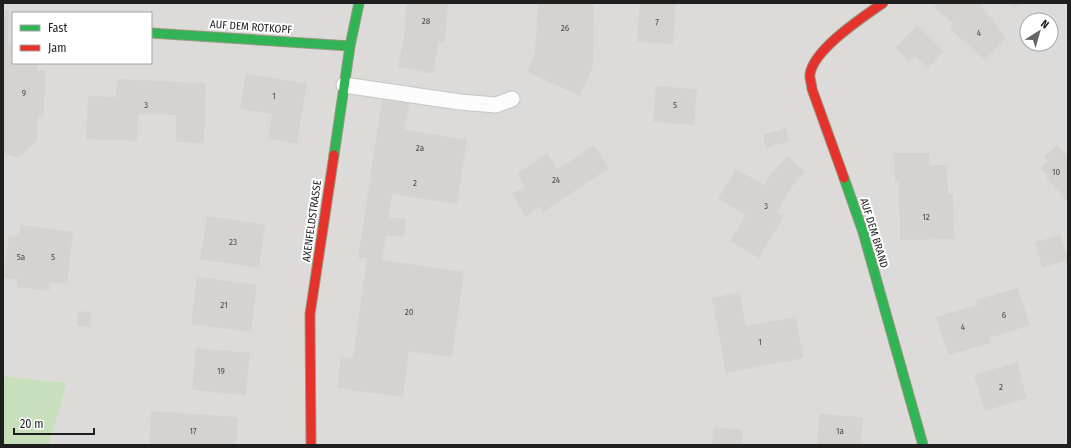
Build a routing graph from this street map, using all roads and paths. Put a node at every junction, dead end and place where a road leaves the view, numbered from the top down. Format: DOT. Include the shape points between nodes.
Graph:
graph roads {
  1 [pos="358,3"];
  2 [pos="883,3"];
  3 [pos="152,33"];
  4 [pos="350,46"];
  5 [pos="344,85"];
  6 [pos="512,99"];
  7 [pos="311,445"];
  8 [pos="923,445"];
  1 -- 4 [label="street, AXENFELDSTRASSE"];
  2 -- 8 [label="street, AUF DEM BRAND" via="837,37 815,61 810,74 812,89 863,232"];
  3 -- 4 [label="street, AUF DEM ROTKOPF"];
  4 -- 5 [label="street, AXENFELDSTRASSE"];
  5 -- 6 [label="lane" via="496,105"];
  5 -- 7 [label="street, AXENFELDSTRASSE" via="310,314"];
}
